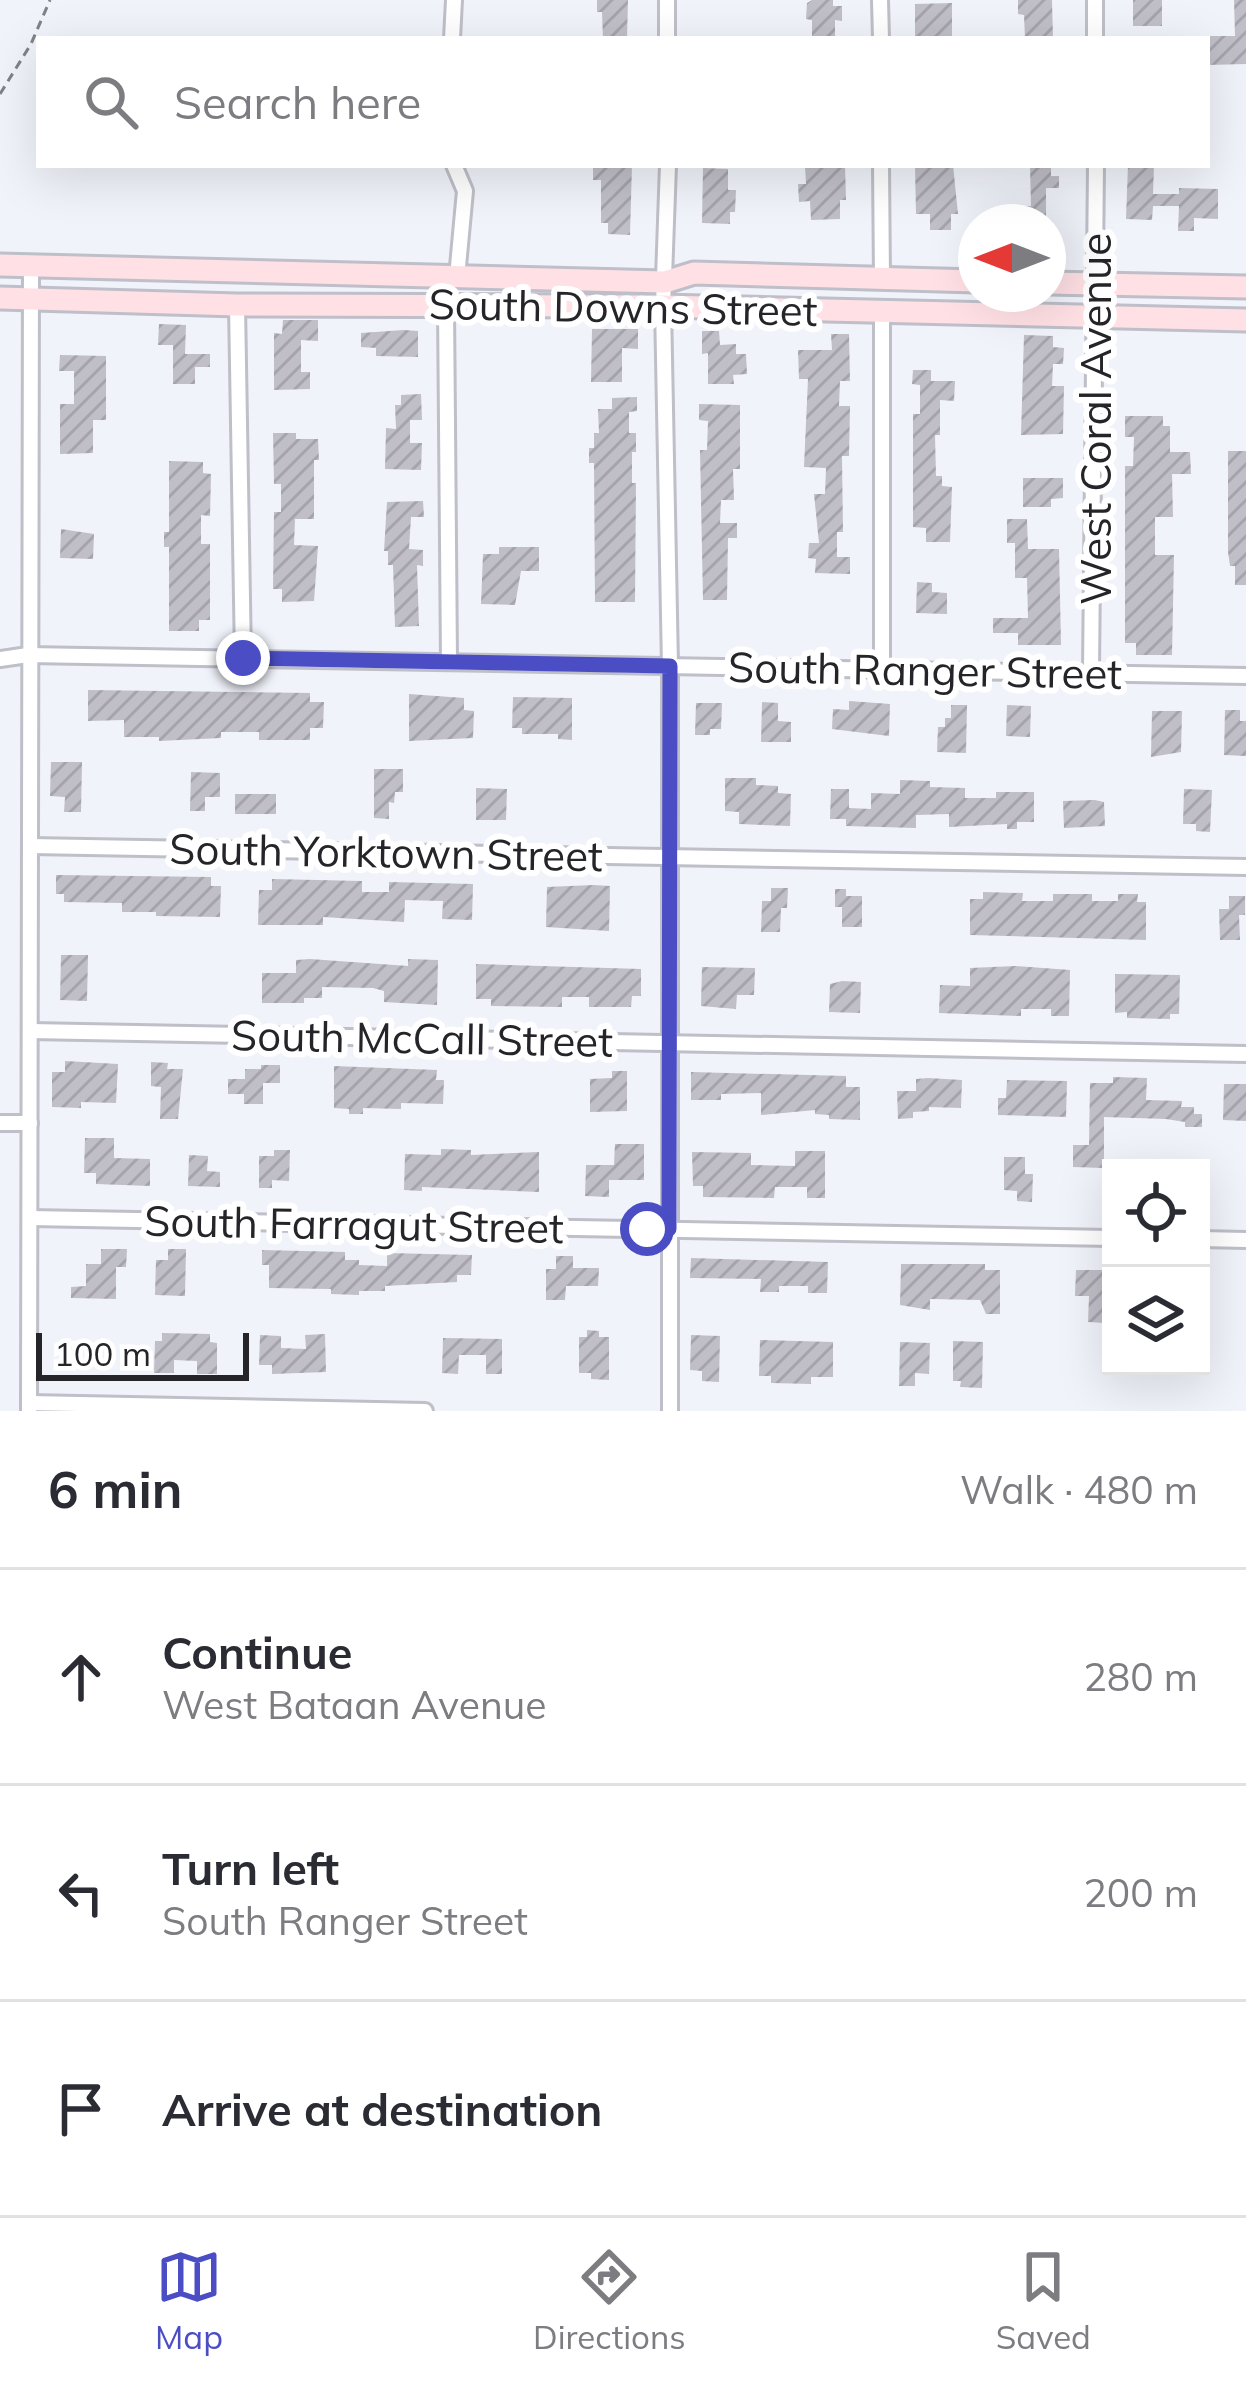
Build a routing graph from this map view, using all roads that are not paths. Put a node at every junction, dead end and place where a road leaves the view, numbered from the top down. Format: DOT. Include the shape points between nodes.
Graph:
graph roads {
  1 [pos="454,0"];
  2 [pos="667,0"];
  3 [pos="880,0"];
  4 [pos="1095,0"];
  5 [pos="452,36"];
  6 [pos="668,36"];
  7 [pos="880,36"];
  8 [pos="1095,36"];
  9 [pos="455,168"];
  10 [pos="668,168"];
  11 [pos="881,168"];
  12 [pos="1096,168"];
  13 [pos="0,265"];
  14 [pos="31,265"];
  15 [pos="457,277"];
  16 [pos="882,279"];
  17 [pos="958,281"];
  18 [pos="1066,283"];
  19 [pos="1096,284"];
  20 [pos="1246,287"];
  21 [pos="664,294"];
  22 [pos="0,298"];
  23 [pos="31,299"];
  24 [pos="237,305"];
  25 [pos="446,305"];
  26 [pos="882,310"];
  27 [pos="1096,316"];
  28 [pos="1246,320"];
  29 [pos="28,656"];
  30 [pos="243,658"];
  31 [pos="0,659"];
  32 [pos="449,661"];
  33 [pos="670,666"];
  34 [pos="882,668"];
  35 [pos="1091,672"];
  36 [pos="1246,676"];
  37 [pos="30,846"];
  38 [pos="670,857"];
  39 [pos="1246,867"];
  40 [pos="30,1031"];
  41 [pos="669,1043"];
  42 [pos="1246,1054"];
  43 [pos="0,1123"];
  44 [pos="30,1123"];
  45 [pos="30,1218"];
  46 [pos="669,1229"];
  47 [pos="1102,1238"];
  48 [pos="1210,1239"];
  49 [pos="1246,1240"];
  50 [pos="29,1407"];
  51 [pos="425,1411"];
  52 [pos="670,1411"];
  1 -- 5 [label="street"];
  2 -- 6 [label="street"];
  3 -- 7 [label="street"];
  4 -- 8 [label="street"];
  9 -- 15 [label="street" via="465,191"];
  10 -- 21 [label="street"];
  11 -- 16 [label="street"];
  12 -- 19 [label="street, West Coral Avenue"];
  13 -- 14 [label="main road, South Downs Street"];
  14 -- 15 [label="main road, South Downs Street"];
  14 -- 23 [label="street"];
  15 -- 21 [label="main road, South Downs Street"];
  16 -- 17 [label="main road, South Downs Street"];
  16 -- 21 [label="main road, South Downs Street" via="694,274"];
  18 -- 19 [label="main road"];
  19 -- 20 [label="main road"];
  19 -- 27 [label="street, West Coral Avenue"];
  21 -- 25 [label="main road, South Downs Street"];
  21 -- 26 [label="main road, South Downs Street"];
  21 -- 33 [label="street"];
  22 -- 23 [label="main road, South Downs Street"];
  23 -- 24 [label="main road, South Downs Street"];
  23 -- 29 [label="street"];
  24 -- 25 [label="main road, South Downs Street"];
  24 -- 30 [label="street"];
  25 -- 32 [label="street"];
  26 -- 27 [label="main road, South Downs Street"];
  26 -- 34 [label="street"];
  27 -- 28 [label="main road, South Downs Street"];
  27 -- 35 [label="street, West Coral Avenue"];
  29 -- 30 [label="street, South Ranger Street"];
  29 -- 31 [label="street, South Ranger Street"];
  29 -- 37 [label="street"];
  30 -- 32 [label="street, South Ranger Street"];
  32 -- 33 [label="street, South Ranger Street"];
  33 -- 34 [label="street, South Ranger Street"];
  33 -- 38 [label="street"];
  34 -- 35 [label="street, South Ranger Street"];
  35 -- 36 [label="street, South Ranger Street"];
  37 -- 38 [label="street, South Yorktown Street"];
  37 -- 40 [label="street"];
  38 -- 39 [label="street, South Yorktown Street"];
  38 -- 41 [label="street"];
  40 -- 41 [label="street, South McCall Street"];
  40 -- 44 [label="street"];
  41 -- 42 [label="street, South McCall Street"];
  41 -- 46 [label="street"];
  43 -- 44 [label="street"];
  44 -- 45 [label="street"];
  45 -- 46 [label="street, South Farragut Street"];
  45 -- 50 [label="street"];
  46 -- 47 [label="street, South Farragut Street"];
  46 -- 52 [label="street"];
  48 -- 49 [label="street"];
  50 -- 51 [label="street"];
}
